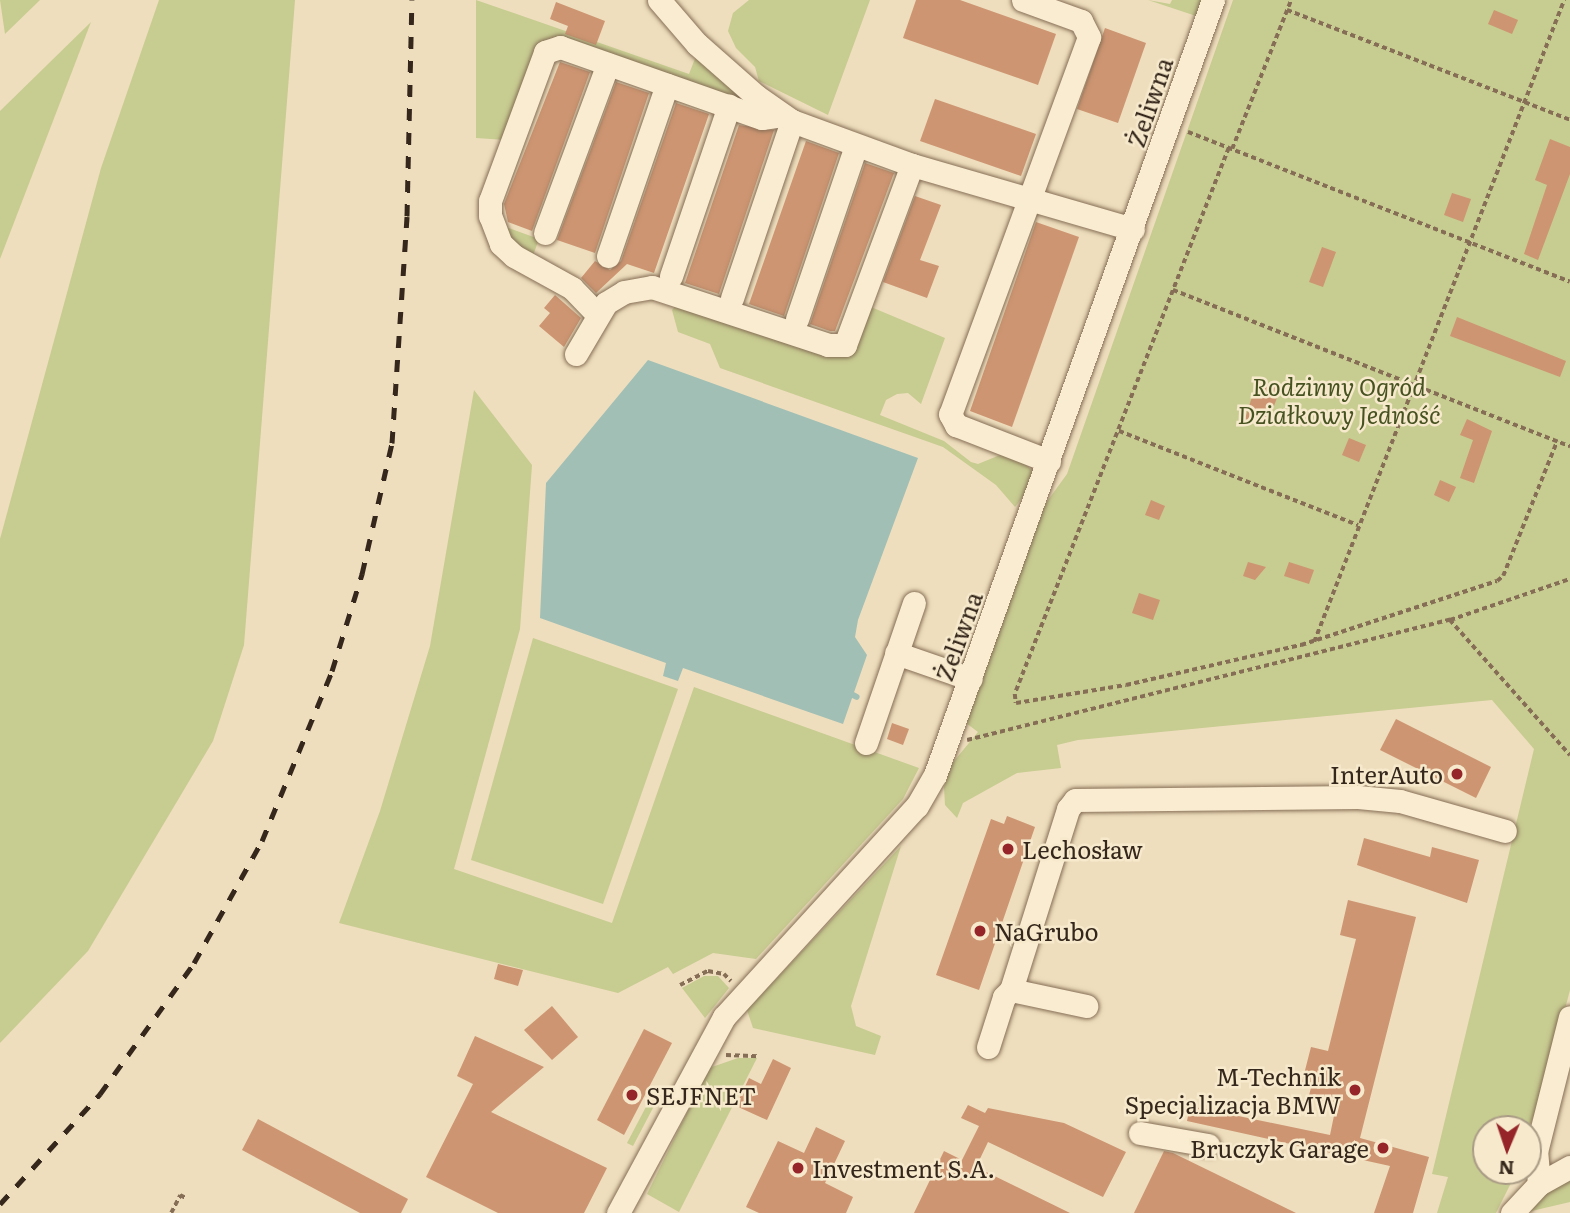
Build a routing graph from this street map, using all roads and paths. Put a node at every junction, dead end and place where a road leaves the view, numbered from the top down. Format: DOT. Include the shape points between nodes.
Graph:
graph roads {
  1 [pos="659,0"];
  2 [pos="1023,0"];
  3 [pos="1213,0"];
  4 [pos="1291,0"];
  5 [pos="1564,0"];
  6 [pos="1287,10"];
  7 [pos="608,64"];
  8 [pos="667,85"];
  9 [pos="1523,102"];
  10 [pos="729,106"];
  11 [pos="788,118"];
  12 [pos="1570,120"];
  13 [pos="1169,125"];
  14 [pos="856,146"];
  15 [pos="1231,148"];
  16 [pos="912,165"];
  17 [pos="1028,199"];
  18 [pos="1132,229"];
  19 [pos="545,233"];
  20 [pos="1468,242"];
  21 [pos="608,256"];
  22 [pos="671,276"];
  23 [pos="1570,282"];
  24 [pos="1173,290"];
  25 [pos="732,298"];
  26 [pos="598,316"];
  27 [pos="797,319"];
  28 [pos="576,354"];
  29 [pos="1413,384"];
  30 [pos="1118,431"];
  31 [pos="1557,441"];
  32 [pos="1570,446"];
  33 [pos="1049,461"];
  34 [pos="1358,525"];
  35 [pos="1570,579"];
  36 [pos="914,603"];
  37 [pos="1450,620"];
  38 [pos="1314,642"];
  39 [pos="896,653"];
  40 [pos="971,679"];
  41 [pos="866,743"];
  42 [pos="948,743"];
  43 [pos="1570,755"];
  44 [pos="1505,831"];
  45 [pos="1011,990"];
  46 [pos="1086,1006"];
  47 [pos="1570,1017"];
  48 [pos="988,1047"];
  49 [pos="1542,1128"];
  50 [pos="1140,1133"];
  51 [pos="1208,1145"];
  52 [pos="1570,1167"];
  53 [pos="1542,1182"];
  54 [pos="1538,1185"];
  55 [pos="186,1198"];
  56 [pos="171,1213"];
  57 [pos="618,1213"];
  58 [pos="1512,1213"];
  1 -- 11 [label="street" via="697,44"];
  2 -- 17 [label="street" via="1081,21 1089,31"];
  3 -- 13 [label="street, Żeliwna"];
  4 -- 6 [label="path"];
  5 -- 9 [label="path"];
  6 -- 9 [label="path"];
  6 -- 15 [label="path"];
  7 -- 8 [label="street"];
  7 -- 19 [label="street"];
  7 -- 26 [label="street" via="560,47 545,52 490,201 492,227 501,244 572,288"];
  8 -- 10 [label="street"];
  8 -- 21 [label="street"];
  9 -- 12 [label="path"];
  9 -- 20 [label="path"];
  10 -- 11 [label="street" via="771,120"];
  10 -- 22 [label="street"];
  11 -- 14 [label="street"];
  11 -- 25 [label="street"];
  13 -- 15 [label="path"];
  13 -- 18 [label="street, Żeliwna"];
  14 -- 16 [label="street"];
  14 -- 27 [label="street"];
  15 -- 20 [label="path"];
  15 -- 24 [label="path"];
  16 -- 17 [label="street"];
  16 -- 26 [label="street" via="845,345 828,345 652,287 614,296"];
  17 -- 18 [label="street"];
  17 -- 33 [label="street" via="950,414 956,425"];
  18 -- 33 [label="street, Żeliwna"];
  20 -- 23 [label="path"];
  20 -- 29 [label="path"];
  24 -- 29 [label="path"];
  24 -- 30 [label="path"];
  26 -- 28 [label="street"];
  29 -- 31 [label="path"];
  29 -- 34 [label="path"];
  30 -- 34 [label="path"];
  30 -- 38 [label="path" via="1015,694 1016,703 1126,685"];
  31 -- 32 [label="path"];
  31 -- 38 [label="path" via="1503,576 1497,581"];
  33 -- 40 [label="street, Żeliwna"];
  34 -- 38 [label="path"];
  35 -- 37 [label="path"];
  36 -- 39 [label="street"];
  37 -- 42 [label="path" via="1006,733"];
  37 -- 43 [label="path"];
  39 -- 40 [label="street"];
  39 -- 41 [label="street"];
  40 -- 42 [label="street, Żeliwna"];
  42 -- 57 [label="street, Żeliwna" via="917,806 724,1017"];
  44 -- 45 [label="street" via="1400,801 1358,797 1075,800 1060,832"];
  45 -- 46 [label="street"];
  45 -- 48 [label="street" via="1004,997"];
  47 -- 49 [label="street"];
  50 -- 51 [label="street"];
  52 -- 53 [label="street"];
  54 -- 58 [label="street"];
  55 -- 56 [label="path" via="180,1195"];
}
